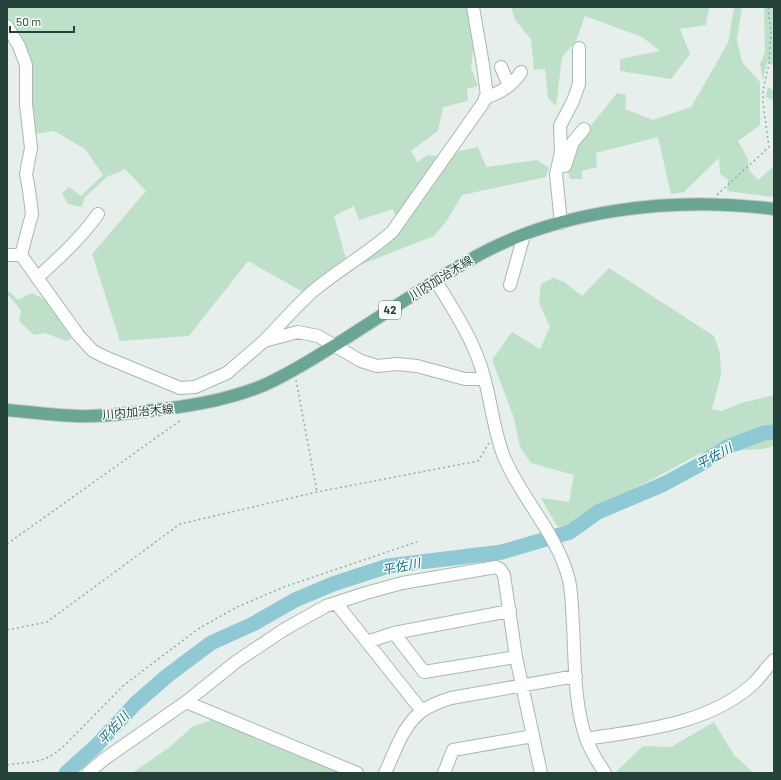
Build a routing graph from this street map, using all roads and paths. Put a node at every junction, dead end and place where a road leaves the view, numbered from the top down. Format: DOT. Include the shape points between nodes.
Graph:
graph roads {
  1 [pos="473,7"];
  2 [pos="768,7"];
  3 [pos="7,26"];
  4 [pos="579,48"];
  5 [pos="501,67"];
  6 [pos="521,72"];
  7 [pos="508,86"];
  8 [pos="485,98"];
  9 [pos="584,129"];
  10 [pos="557,196"];
  11 [pos="711,204"];
  12 [pos="774,209"];
  13 [pos="98,214"];
  14 [pos="561,223"];
  15 [pos="524,235"];
  16 [pos="7,255"];
  17 [pos="20,255"];
  18 [pos="37,278"];
  19 [pos="436,281"];
  20 [pos="510,285"];
  21 [pos="264,341"];
  22 [pos="334,346"];
  23 [pos="293,372"];
  24 [pos="484,379"];
  25 [pos="7,410"];
  26 [pos="181,420"];
  27 [pos="496,433"];
  28 [pos="317,492"];
  29 [pos="417,542"];
  30 [pos="7,544"];
  31 [pos="336,603"];
  32 [pos="510,610"];
  33 [pos="7,630"];
  34 [pos="394,633"];
  35 [pos="367,642"];
  36 [pos="516,657"];
  37 [pos="774,660"];
  38 [pos="576,676"];
  39 [pos="521,685"];
  40 [pos="186,702"];
  41 [pos="422,711"];
  42 [pos="533,736"];
  43 [pos="586,739"];
  44 [pos="7,765"];
  45 [pos="88,773"];
  46 [pos="357,773"];
  47 [pos="385,773"];
  48 [pos="444,773"];
  49 [pos="541,773"];
  50 [pos="605,773"];
  1 -- 8 [label="street" via="483,65"];
  2 -- 11 [label="path" via="770,56 763,103 769,147 717,195"];
  3 -- 17 [label="street" via="19,46 26,65 26,104 31,148 26,174 32,214"];
  4 -- 10 [label="street" via="578,84 573,101 560,126 561,152 556,174"];
  5 -- 7 [label="street"];
  6 -- 7 [label="street"];
  7 -- 8 [label="street"];
  8 -- 21 [label="street" via="392,232 317,288"];
  9 -- 10 [label="street" via="573,142"];
  10 -- 14 [label="street"];
  11 -- 12 [label="main road, 川内加治木線 / 42"];
  11 -- 14 [label="main road, 川内加治木線 / 42" via="640,208"];
  13 -- 18 [label="street" via="87,229"];
  14 -- 15 [label="main road, 川内加治木線 / 42"];
  15 -- 19 [label="main road, 川内加治木線 / 42" via="489,250"];
  15 -- 20 [label="street"];
  16 -- 17 [label="street"];
  17 -- 18 [label="street"];
  18 -- 21 [label="street" via="93,351 180,388 195,387 227,373"];
  19 -- 22 [label="main road, 川内加治木線 / 42"];
  19 -- 24 [label="street" via="472,342"];
  21 -- 22 [label="street" via="298,332 318,336"];
  22 -- 23 [label="main road, 川内加治木線 / 42"];
  22 -- 24 [label="street" via="361,361 377,366 417,366 465,379"];
  23 -- 25 [label="main road, 川内加治木線 / 42" via="248,391 192,406 108,416"];
  23 -- 28 [label="path"];
  24 -- 27 [label="street"];
  26 -- 30 [label="path"];
  27 -- 28 [label="path" via="478,461"];
  27 -- 38 [label="street" via="510,469 556,547 569,581"];
  28 -- 33 [label="path" via="180,524 47,622"];
  29 -- 44 [label="path" via="284,587 237,607 198,629 124,685 51,757 38,762"];
  31 -- 32 [label="street" via="402,583 496,567 504,574"];
  31 -- 35 [label="street"];
  31 -- 40 [label="street" via="284,629 237,661"];
  32 -- 34 [label="street"];
  32 -- 36 [label="street"];
  34 -- 35 [label="street"];
  34 -- 36 [label="street" via="424,672"];
  35 -- 41 [label="street"];
  36 -- 39 [label="street"];
  37 -- 43 [label="street" via="754,683 715,709 648,729"];
  38 -- 39 [label="street"];
  38 -- 43 [label="street" via="579,708"];
  39 -- 41 [label="street" via="451,698"];
  39 -- 42 [label="street"];
  40 -- 45 [label="street"];
  40 -- 46 [label="street"];
  41 -- 47 [label="street" via="405,730"];
  42 -- 48 [label="street" via="453,750"];
  42 -- 49 [label="street"];
  43 -- 50 [label="street"];
}
